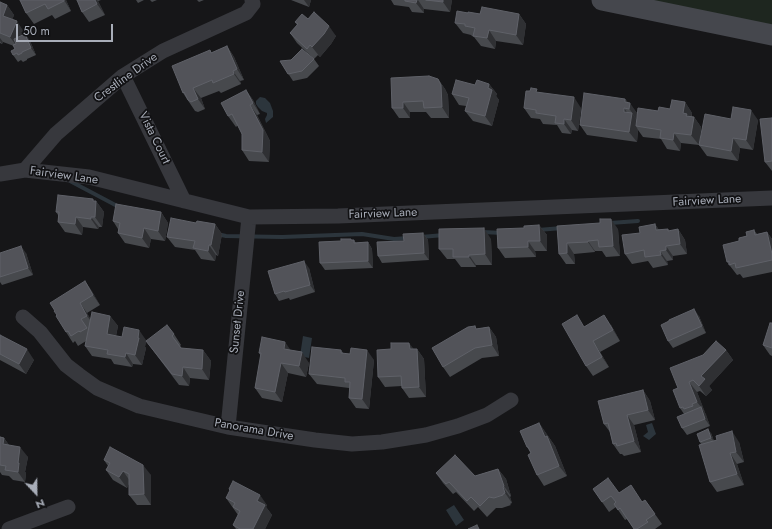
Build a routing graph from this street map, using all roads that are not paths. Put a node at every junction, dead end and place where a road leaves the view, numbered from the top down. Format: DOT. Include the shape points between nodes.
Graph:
graph roads {
  1 [pos="602,0"];
  2 [pos="249,7"];
  3 [pos="772,34"];
  4 [pos="123,76"];
  5 [pos="25,170"];
  6 [pos="0,174"];
  7 [pos="772,198"];
  8 [pos="184,201"];
  9 [pos="249,217"];
  10 [pos="23,317"];
  11 [pos="511,400"];
  12 [pos="228,426"];
  13 [pos="68,507"];
  14 [pos="10,529"];
  1 -- 3 [label="main road"];
  2 -- 4 [label="street, Crestline Drive" via="163,51"];
  4 -- 5 [label="street, Crestline Drive" via="56,134"];
  4 -- 8 [label="street, Vista Court"];
  5 -- 6 [label="street, Fairview Lane"];
  5 -- 8 [label="street, Fairview Lane" via="89,178"];
  7 -- 9 [label="street, Fairview Lane" via="338,216"];
  8 -- 9 [label="street, Fairview Lane"];
  9 -- 12 [label="street, Sunset Drive"];
  10 -- 12 [label="street, Panorama Drive" via="40,332 66,365 97,388 139,406"];
  11 -- 12 [label="street, Panorama Drive" via="487,415 458,426 426,435 382,442 352,444"];
  13 -- 14 [label="street"];
}
